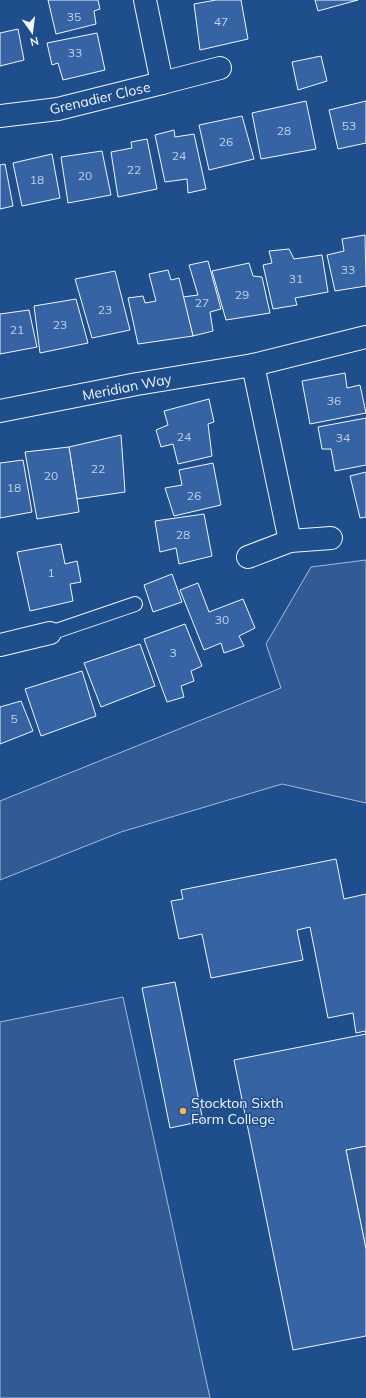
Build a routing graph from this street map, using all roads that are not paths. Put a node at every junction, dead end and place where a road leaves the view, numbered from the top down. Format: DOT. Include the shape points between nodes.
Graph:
graph roads {
  1 [pos="145,0"];
  2 [pos="220,68"];
  3 [pos="162,83"];
  4 [pos="0,116"];
  5 [pos="366,337"];
  6 [pos="254,365"];
  7 [pos="0,411"];
  8 [pos="331,538"];
  9 [pos="290,541"];
  10 [pos="248,556"];
  11 [pos="135,604"];
  12 [pos="50,633"];
  13 [pos="0,646"];
  1 -- 3 [label="street, Grenadier Close"];
  2 -- 3 [label="street"];
  3 -- 4 [label="street, Grenadier Close" via="58,109"];
  5 -- 6 [label="street, Meridian Way"];
  6 -- 7 [label="street, Meridian Way" via="137,384"];
  6 -- 9 [label="street"];
  8 -- 9 [label="street"];
  9 -- 10 [label="street"];
  11 -- 12 [label="lane"];
  12 -- 13 [label="street"];
}
